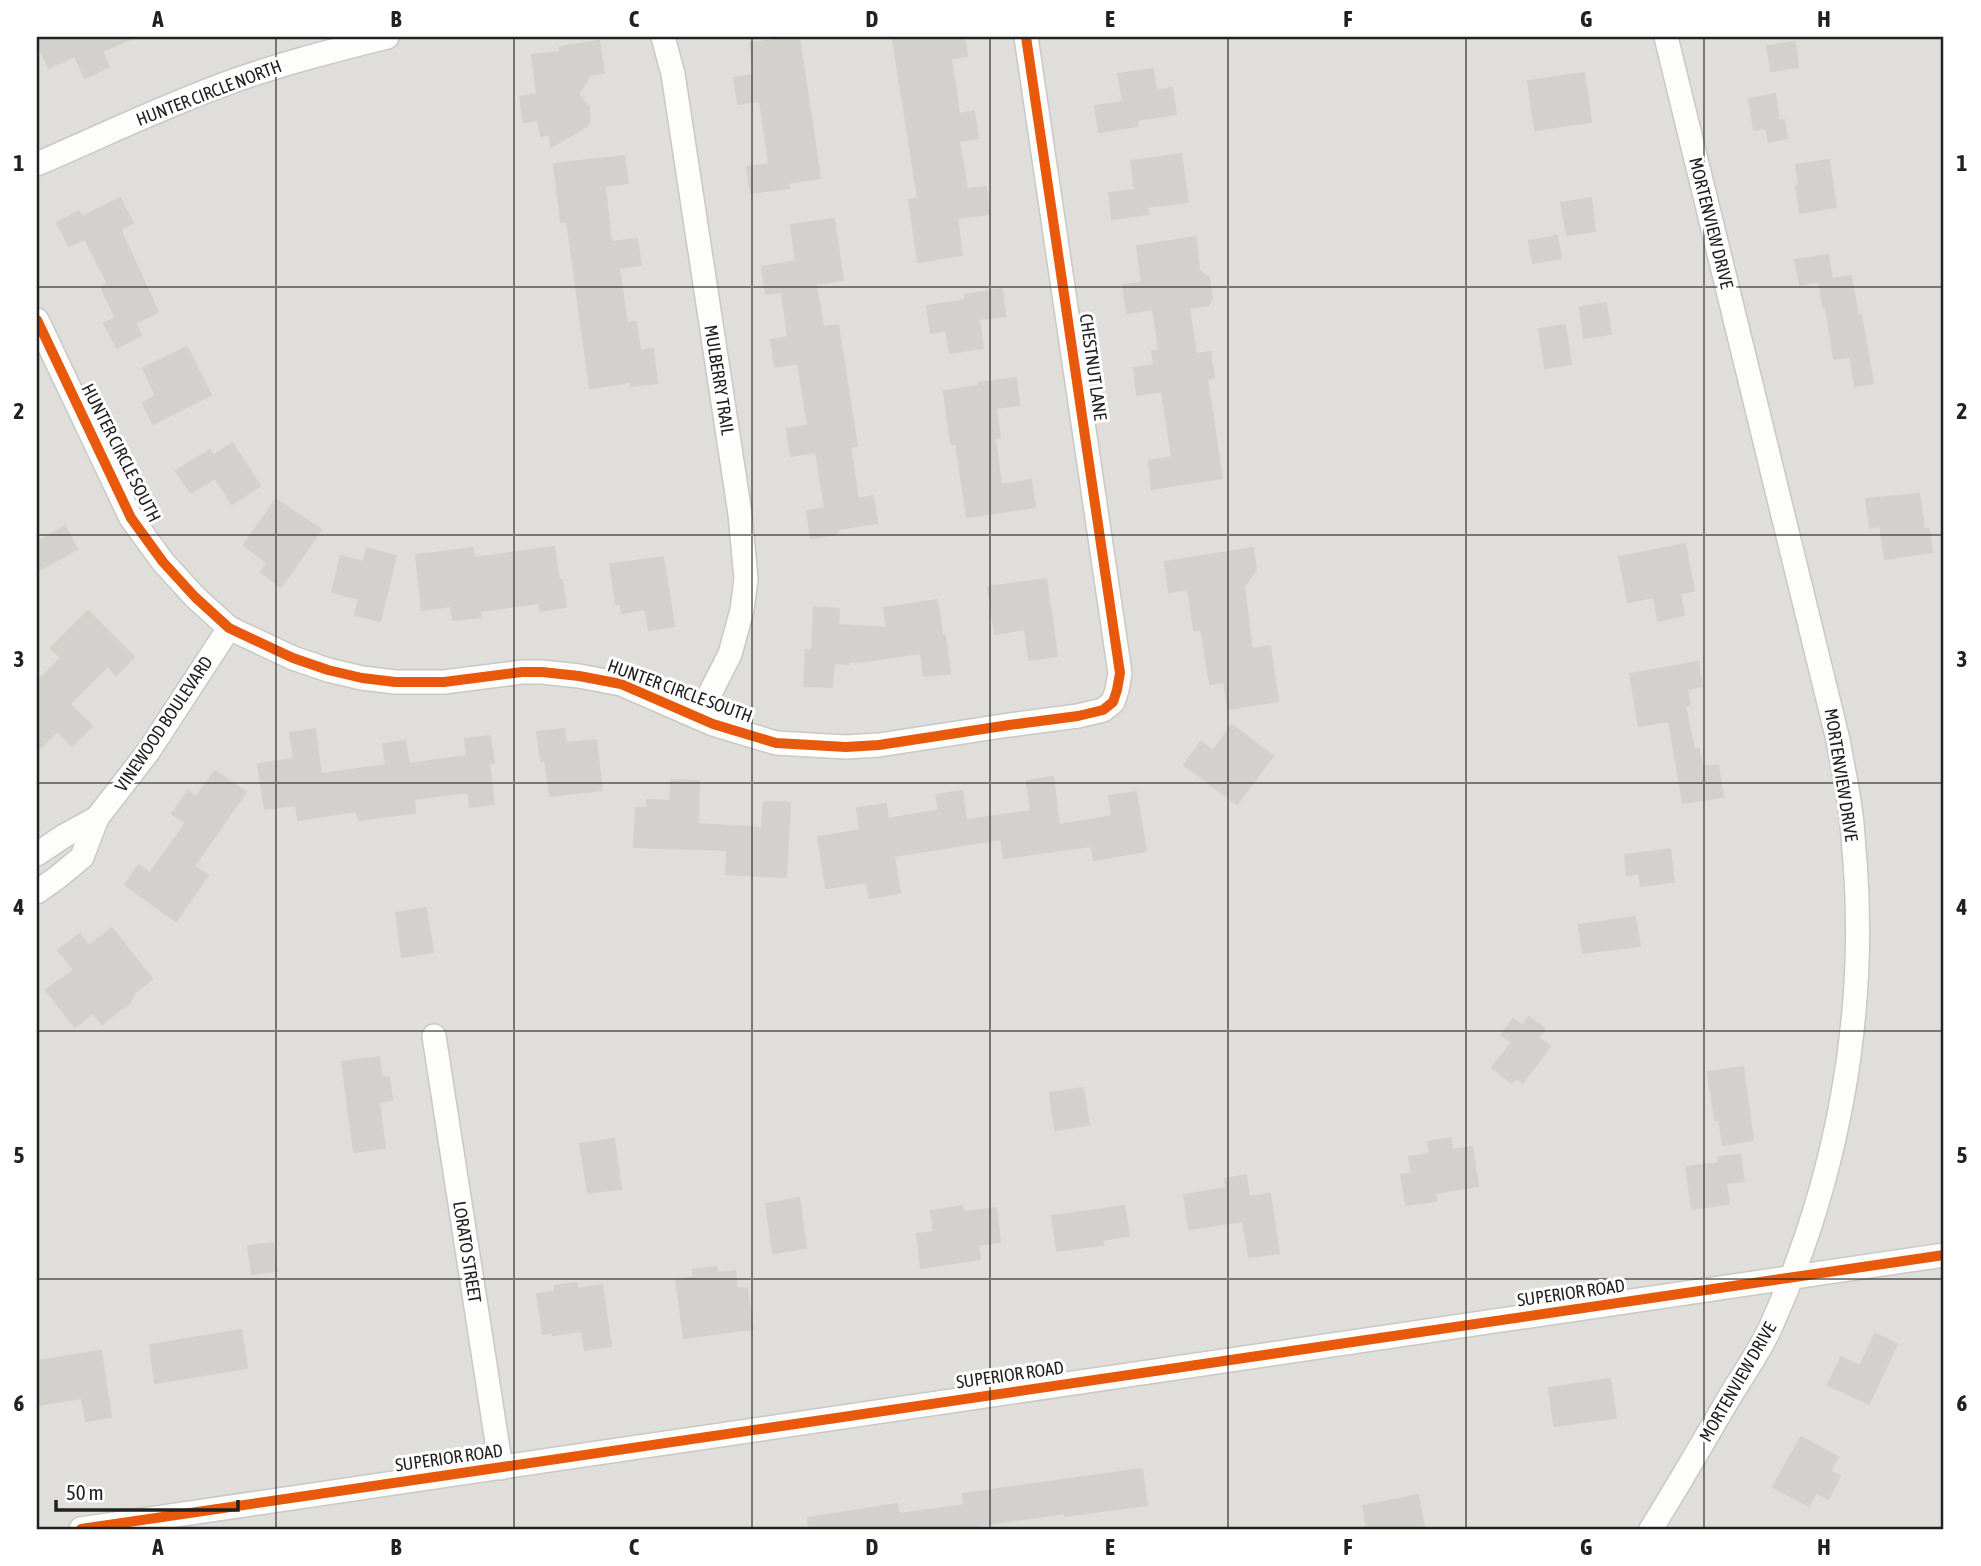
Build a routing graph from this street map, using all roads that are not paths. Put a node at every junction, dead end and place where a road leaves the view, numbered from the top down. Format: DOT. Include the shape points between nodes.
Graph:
graph roads {
  1 [pos="387,37"];
  2 [pos="663,37"];
  3 [pos="1026,37"];
  4 [pos="1666,37"];
  5 [pos="37,164"];
  6 [pos="37,320"];
  7 [pos="229,628"];
  8 [pos="1113,702"];
  9 [pos="698,717"];
  10 [pos="97,818"];
  11 [pos="37,854"];
  12 [pos="37,892"];
  13 [pos="434,1036"];
  14 [pos="1944,1255"];
  15 [pos="1790,1279"];
  16 [pos="501,1468"];
  17 [pos="81,1529"];
  18 [pos="1651,1529"];
  1 -- 5 [label="street, HUNTER CIRCLE NORTH" via="234,81"];
  2 -- 9 [label="street, MULBERRY TRAIL" via="673,74 746,579 730,654"];
  3 -- 8 [label="street, CHESTNUT LANE" via="1120,673"];
  4 -- 15 [label="street, MORTENVIEW DRIVE" via="1822,671 1851,809 1858,933 1851,1046 1826,1173"];
  6 -- 7 [label="street, HUNTER CIRCLE SOUTH" via="131,518 163,562"];
  7 -- 9 [label="street, HUNTER CIRCLE SOUTH" via="293,658 362,678 444,682 495,674 559,673 621,684"];
  7 -- 10 [label="street, VINEWOOD BOULEVARD" via="148,752"];
  8 -- 9 [label="street, HUNTER CIRCLE SOUTH" via="1103,710 1078,716 846,747 775,743"];
  10 -- 11 [label="street, VINEWOOD BOULEVARD"];
  10 -- 12 [label="street, VINEWOOD BOULEVARD" via="82,857"];
  13 -- 16 [label="street, LORATO STREET"];
  14 -- 15 [label="street, SUPERIOR ROAD"];
  15 -- 16 [label="street, SUPERIOR ROAD"];
  15 -- 18 [label="street, MORTENVIEW DRIVE" via="1771,1326"];
  16 -- 17 [label="street, SUPERIOR ROAD"];
}
